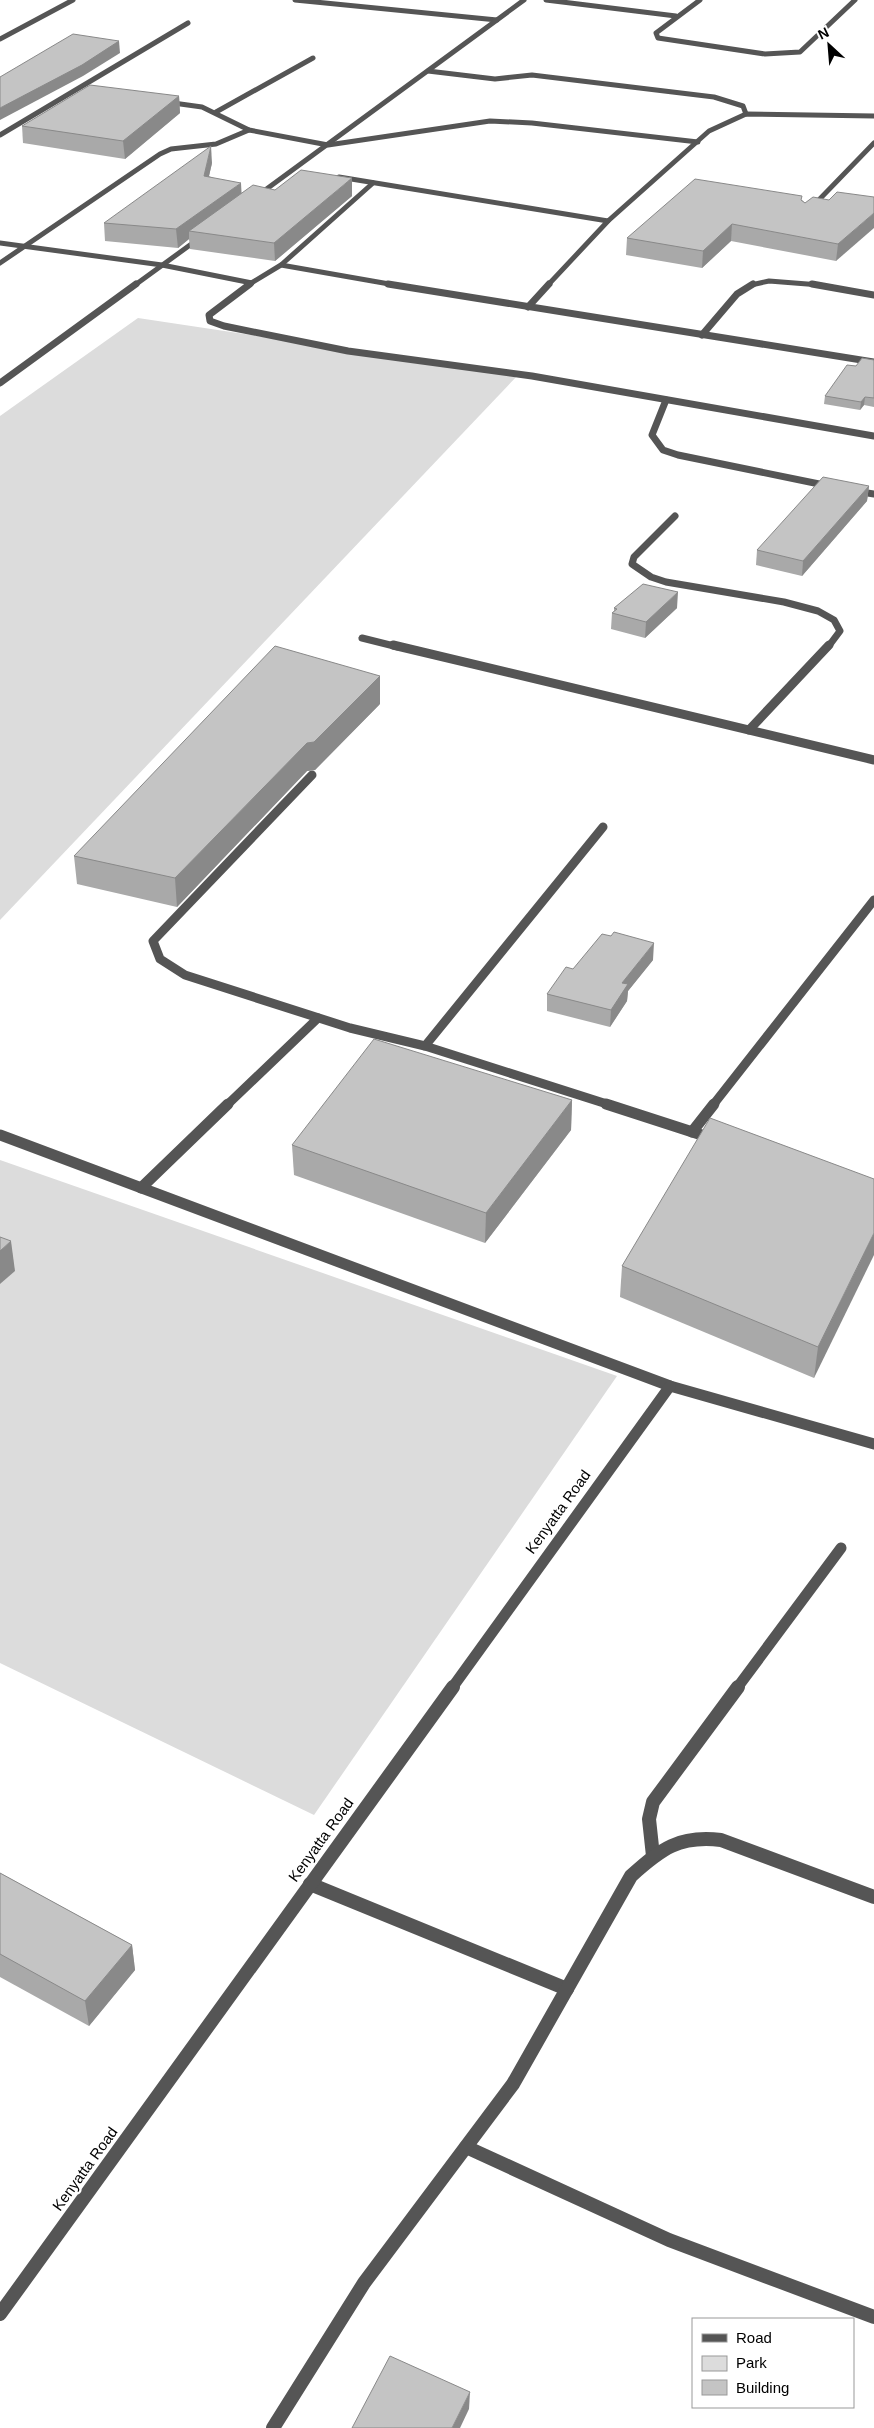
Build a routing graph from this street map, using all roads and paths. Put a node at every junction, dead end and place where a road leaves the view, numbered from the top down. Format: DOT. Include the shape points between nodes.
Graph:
graph roads {
  1 [pos="73,0"];
  2 [pos="295,0"];
  3 [pos="524,0"];
  4 [pos="546,0"];
  5 [pos="700,0"];
  6 [pos="855,0"];
  7 [pos="676,16"];
  8 [pos="497,20"];
  9 [pos="188,23"];
  10 [pos="0,39"];
  11 [pos="313,58"];
  12 [pos="428,71"];
  13 [pos="81,87"];
  14 [pos="90,88"];
  15 [pos="163,101"];
  16 [pos="216,112"];
  17 [pos="746,114"];
  18 [pos="874,116"];
  19 [pos="248,130"];
  20 [pos="0,135"];
  21 [pos="698,142"];
  22 [pos="874,143"];
  23 [pos="328,145"];
  24 [pos="294,170"];
  25 [pos="303,171"];
  26 [pos="329,176"];
  27 [pos="373,183"];
  28 [pos="249,202"];
  29 [pos="804,215"];
  30 [pos="608,221"];
  31 [pos="210,230"];
  32 [pos="0,243"];
  33 [pos="27,246"];
  34 [pos="0,263"];
  35 [pos="162,265"];
  36 [pos="281,265"];
  37 [pos="252,283"];
  38 [pos="874,296"];
  39 [pos="528,307"];
  40 [pos="702,335"];
  41 [pos="874,362"];
  42 [pos="0,383"];
  43 [pos="666,400"];
  44 [pos="874,436"];
  45 [pos="841,488"];
  46 [pos="851,490"];
  47 [pos="874,494"];
  48 [pos="675,516"];
  49 [pos="362,638"];
  50 [pos="749,730"];
  51 [pos="874,760"];
  52 [pos="312,775"];
  53 [pos="602,827"];
  54 [pos="874,900"];
  55 [pos="318,1018"];
  56 [pos="425,1046"];
  57 [pos="692,1132"];
  58 [pos="0,1135"];
  59 [pos="720,1141"];
  60 [pos="141,1188"];
  61 [pos="670,1386"];
  62 [pos="874,1444"];
  63 [pos="841,1548"];
  64 [pos="653,1856"];
  65 [pos="310,1884"];
  66 [pos="874,1898"];
  67 [pos="566,1989"];
  68 [pos="466,2147"];
  69 [pos="0,2314"];
  70 [pos="874,2317"];
  71 [pos="273,2428"];
  1 -- 10 [label="street"];
  2 -- 8 [label="street"];
  3 -- 8 [label="street"];
  4 -- 7 [label="street"];
  5 -- 7 [label="street"];
  6 -- 7 [label="street" via="800,52 786,54 765,54 658,38 656,33"];
  8 -- 12 [label="street"];
  9 -- 13 [label="street"];
  11 -- 16 [label="street"];
  12 -- 17 [label="street" via="494,79 532,75 714,97 743,106"];
  12 -- 23 [label="street"];
  13 -- 14 [label="street"];
  13 -- 20 [label="street"];
  15 -- 16 [label="street"];
  16 -- 19 [label="street"];
  17 -- 18 [label="street"];
  17 -- 21 [label="street" via="710,131"];
  19 -- 23 [label="street"];
  19 -- 33 [label="street" via="216,144 171,149 160,154"];
  21 -- 23 [label="street" via="532,122 490,121"];
  21 -- 30 [label="street"];
  22 -- 29 [label="street"];
  23 -- 24 [label="street"];
  24 -- 25 [label="street"];
  24 -- 28 [label="street"];
  26 -- 27 [label="street"];
  27 -- 30 [label="street"];
  27 -- 36 [label="street"];
  30 -- 39 [label="street"];
  31 -- 35 [label="street"];
  32 -- 33 [label="street"];
  33 -- 34 [label="street"];
  33 -- 35 [label="street"];
  35 -- 37 [label="street"];
  35 -- 42 [label="street"];
  36 -- 37 [label="street"];
  36 -- 39 [label="street"];
  37 -- 43 [label="street" via="209,315 210,321 348,351 532,376"];
  38 -- 40 [label="street" via="766,280 744,288"];
  39 -- 40 [label="street"];
  40 -- 41 [label="street"];
  43 -- 44 [label="street"];
  43 -- 45 [label="street" via="652,435 662,450"];
  46 -- 47 [label="street"];
  48 -- 50 [label="street" via="634,557 632,564 642,572 666,582 818,611 834,620 840,630"];
  49 -- 50 [label="street"];
  50 -- 51 [label="street"];
  52 -- 55 [label="street" via="153,941 155,954 164,964 185,975"];
  53 -- 56 [label="street"];
  54 -- 57 [label="street"];
  55 -- 56 [label="street"];
  55 -- 60 [label="street"];
  56 -- 57 [label="street"];
  57 -- 59 [label="street"];
  58 -- 60 [label="street"];
  60 -- 61 [label="street"];
  61 -- 62 [label="street"];
  61 -- 65 [label="street, Kenyatta Road"];
  63 -- 64 [label="street" via="653,1802 649,1819"];
  64 -- 66 [label="street" via="673,1842 700,1836 721,1840"];
  64 -- 67 [label="street" via="631,1876"];
  65 -- 67 [label="street"];
  65 -- 69 [label="street, Kenyatta Road"];
  67 -- 68 [label="street" via="513,2084"];
  68 -- 70 [label="street" via="669,2240"];
  68 -- 71 [label="street" via="364,2283"];
}
